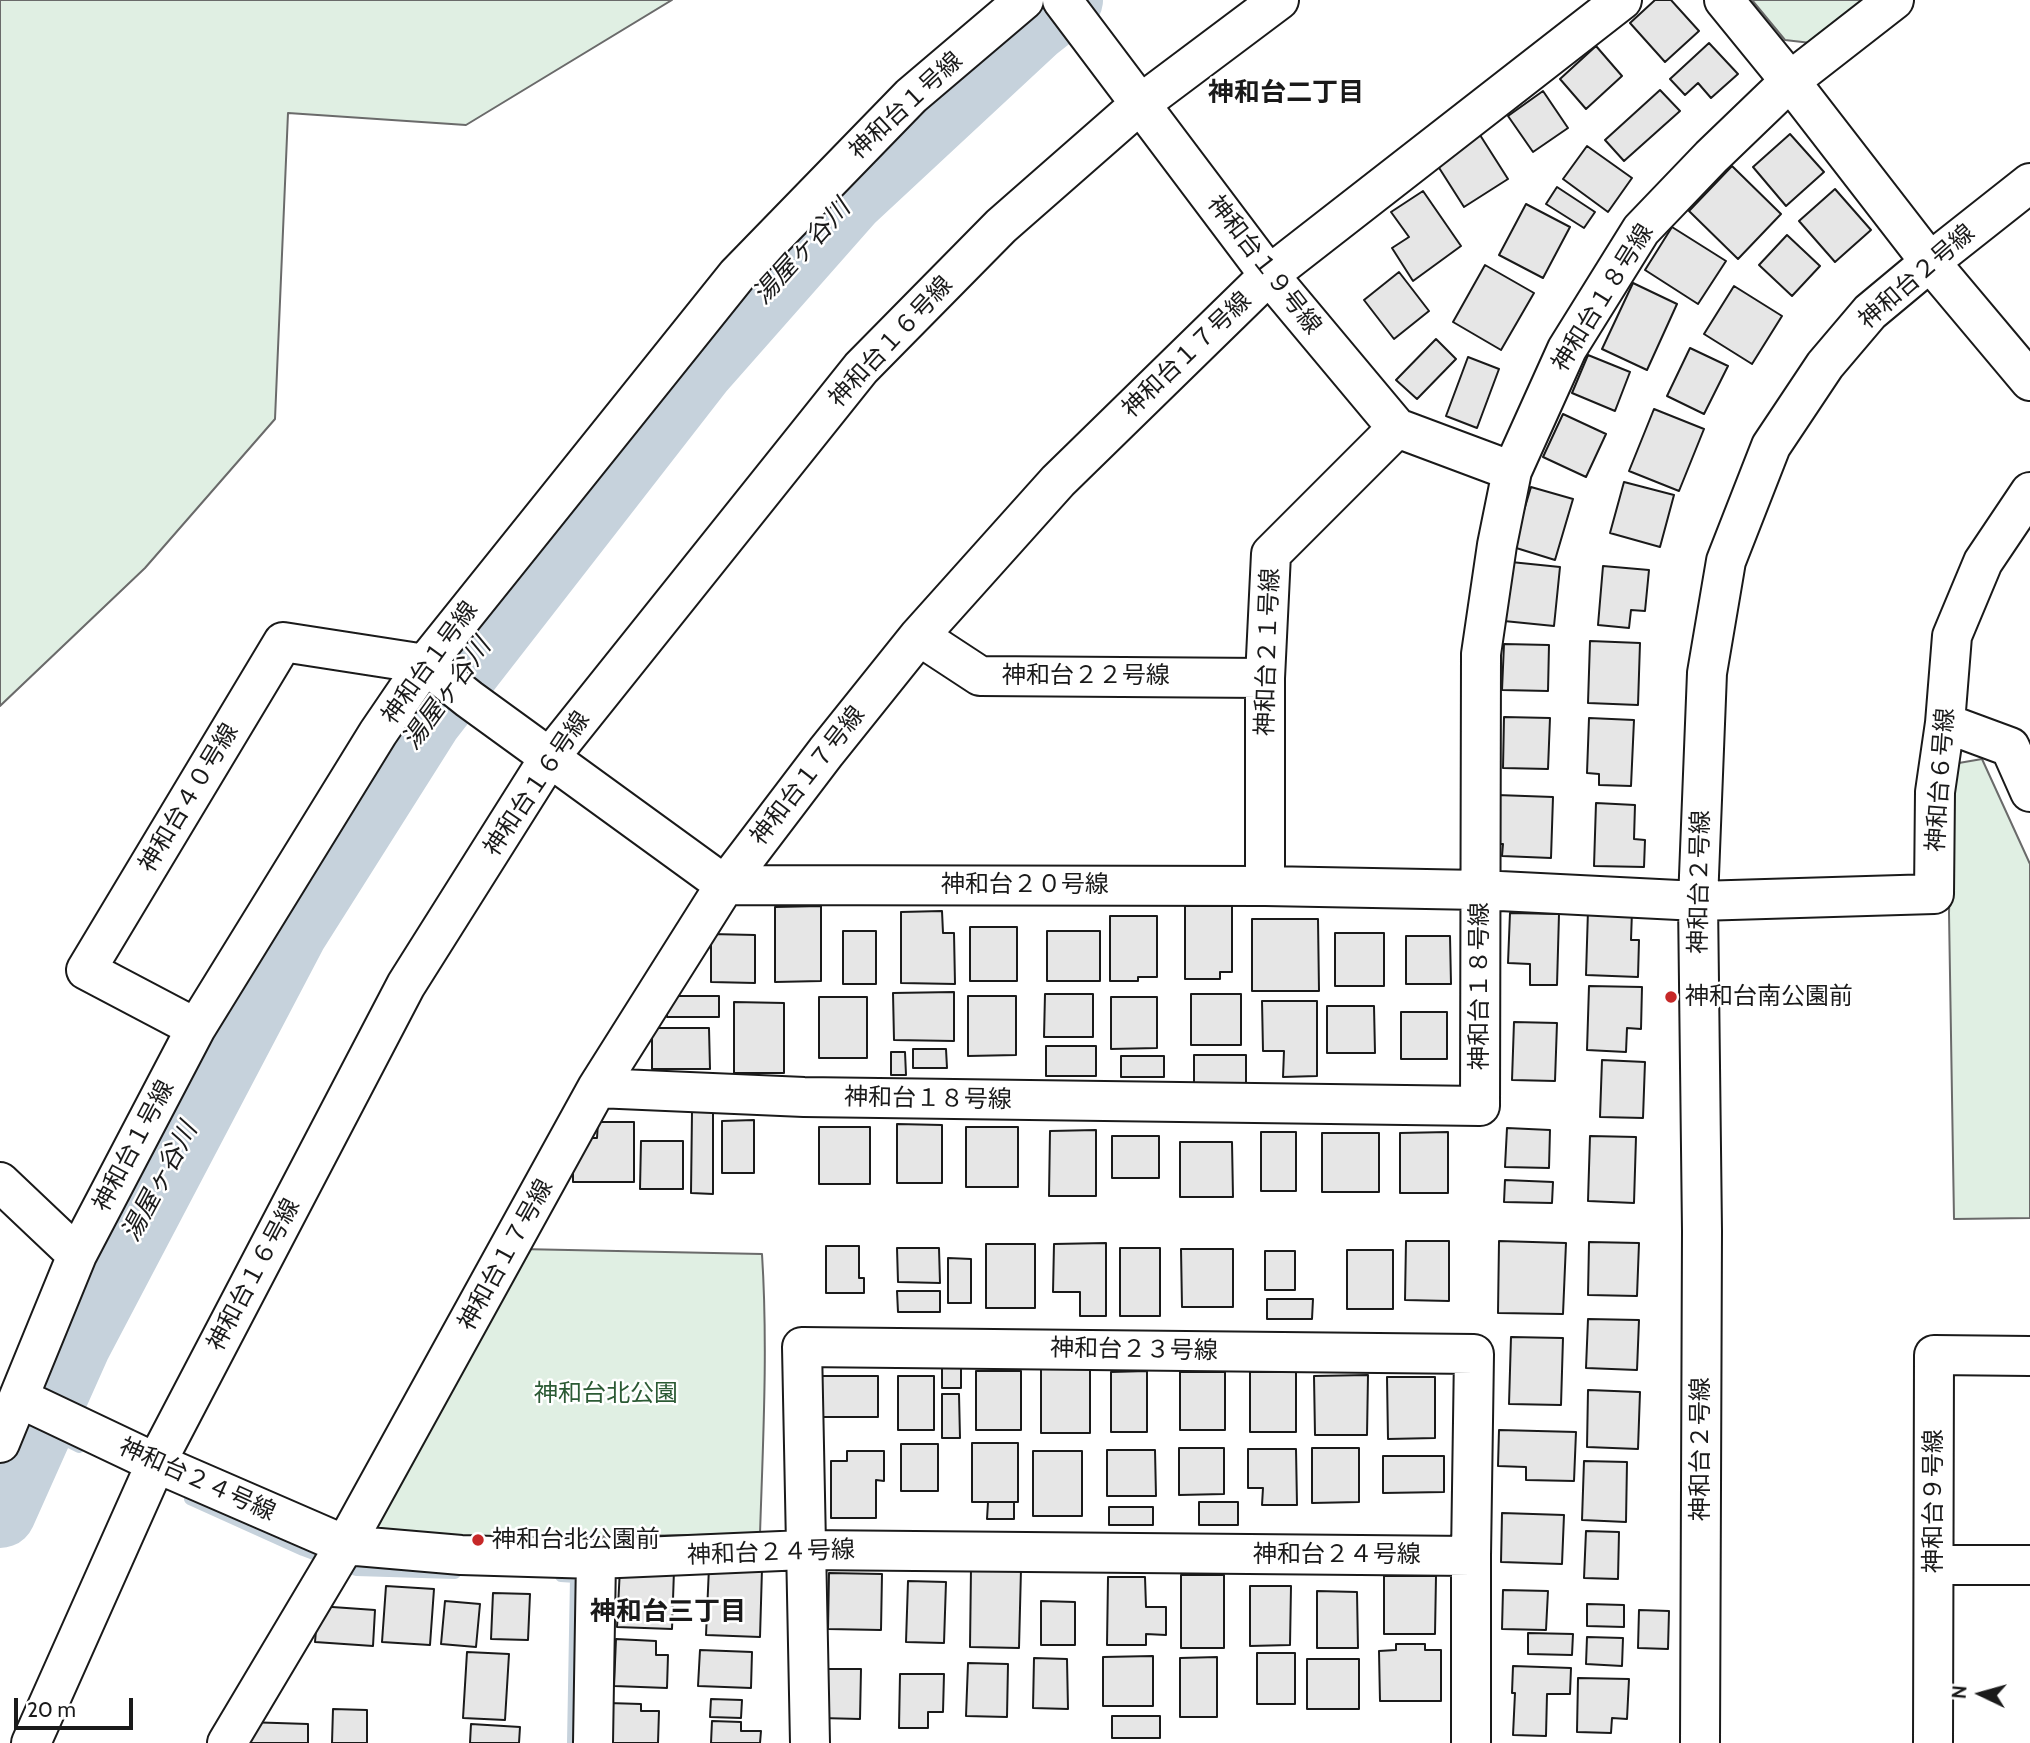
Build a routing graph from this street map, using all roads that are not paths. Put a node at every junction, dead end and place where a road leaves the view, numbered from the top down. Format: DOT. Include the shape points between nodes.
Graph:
graph roads {
  1 [pos="1024,0"];
  2 [pos="1279,0"];
  3 [pos="1622,0"];
  4 [pos="1724,0"];
  5 [pos="1894,0"];
  6 [pos="1068,7"];
  7 [pos="1790,81"];
  8 [pos="1139,105"];
  9 [pos="2030,183"];
  10 [pos="1930,262"];
  11 [pos="1269,275"];
  12 [pos="2030,382"];
  13 [pos="1397,428"];
  14 [pos="1512,471"];
  15 [pos="2030,492"];
  16 [pos="919,636"];
  17 [pos="425,664"];
  18 [pos="1265,678"];
  19 [pos="1945,723"];
  20 [pos="549,758"];
  21 [pos="2030,792"];
  22 [pos="725,885"];
  23 [pos="1265,886"];
  24 [pos="1480,890"];
  25 [pos="1698,901"];
  26 [pos="196,1028"];
  27 [pos="597,1088"];
  28 [pos="0,1182"];
  29 [pos="77,1255"];
  30 [pos="2030,1356"];
  31 [pos="35,1406"];
  32 [pos="0,1443"];
  33 [pos="156,1463"];
  34 [pos="345,1545"];
  35 [pos="804,1550"];
  36 [pos="1471,1556"];
  37 [pos="596,1559"];
  38 [pos="1934,1565"];
  39 [pos="2030,1565"];
  40 [pos="31,1743"];
  41 [pos="227,1743"];
  42 [pos="593,1743"];
  43 [pos="810,1743"];
  44 [pos="1471,1743"];
  45 [pos="1700,1743"];
  46 [pos="1933,1743"];
  1 -- 17 [label="street, 神和台１号線" via="911,96 737,275"];
  2 -- 8 [label="street, 神和台１６号線"];
  3 -- 11 [label="street, 神和台１７号線"];
  4 -- 7 [label="street"];
  5 -- 7 [label="street, 神和台１８号線"];
  6 -- 8 [label="street, 神和台１９号線"];
  7 -- 10 [label="street"];
  7 -- 14 [label="street, 神和台１８号線" via="1641,230 1567,349"];
  8 -- 11 [label="street, 神和台１９号線"];
  8 -- 20 [label="street, 神和台１６号線" via="1001,226 861,368"];
  9 -- 10 [label="street, 神和台２号線"];
  10 -- 12 [label="street"];
  10 -- 25 [label="street, 神和台２号線" via="1870,312 1825,365 1771,446 1726,561 1707,673"];
  11 -- 13 [label="street, 神和台１９号線"];
  11 -- 16 [label="street, 神和台１７号線" via="1058,481"];
  13 -- 14 [label="street, 神和台１９号線"];
  13 -- 18 [label="street, 神和台２１号線" via="1270,554"];
  14 -- 24 [label="street, 神和台１８号線" via="1481,654"];
  15 -- 19 [label="street, 神和台６号線" via="1983,562 1952,636"];
  16 -- 18 [label="street, 神和台２２号線" via="980,676"];
  16 -- 22 [label="street, 神和台１７号線"];
  17 -- 20 [label="street"];
  17 -- 26 [label="street, 神和台１号線"];
  17 -- 26 [label="street, 神和台４０号線" via="283,642 86,970"];
  18 -- 23 [label="street, 神和台２１号線"];
  19 -- 21 [label="street" via="2010,747"];
  19 -- 25 [label="street, 神和台６号線" via="1935,792 1934,894"];
  20 -- 22 [label="street"];
  20 -- 33 [label="street, 神和台１６号線" via="406,985"];
  22 -- 23 [label="street, 神和台２０号線"];
  22 -- 27 [label="street, 神和台１７号線"];
  23 -- 24 [label="street, 神和台２０号線"];
  24 -- 25 [label="street, 神和台２０号線"];
  24 -- 27 [label="street, 神和台１８号線" via="1480,1106 804,1097"];
  25 -- 45 [label="street, 神和台２号線"];
  26 -- 29 [label="street, 神和台１号線"];
  27 -- 34 [label="street, 神和台１７号線"];
  28 -- 29 [label="street"];
  29 -- 31 [label="street, 神和台１号線"];
  30 -- 38 [label="street, 神和台９号線" via="1934,1355"];
  31 -- 32 [label="street, 神和台１号線"];
  31 -- 33 [label="street, 神和台２４号線"];
  33 -- 34 [label="street, 神和台２４号線"];
  33 -- 40 [label="street, 神和台１６号線"];
  34 -- 37 [label="street, 神和台２４号線" via="461,1555"];
  34 -- 41 [label="street, 神和台１７号線"];
  35 -- 36 [label="street, 神和台２４号線"];
  35 -- 36 [label="street, 神和台２３号線" via="802,1347 1474,1354"];
  35 -- 37 [label="street, 神和台２４号線"];
  35 -- 43 [label="street, 神和台２３号線"];
  36 -- 44 [label="street, 神和台２３号線"];
  37 -- 42 [label="street"];
  38 -- 39 [label="street"];
  38 -- 46 [label="street, 神和台９号線"];
}
